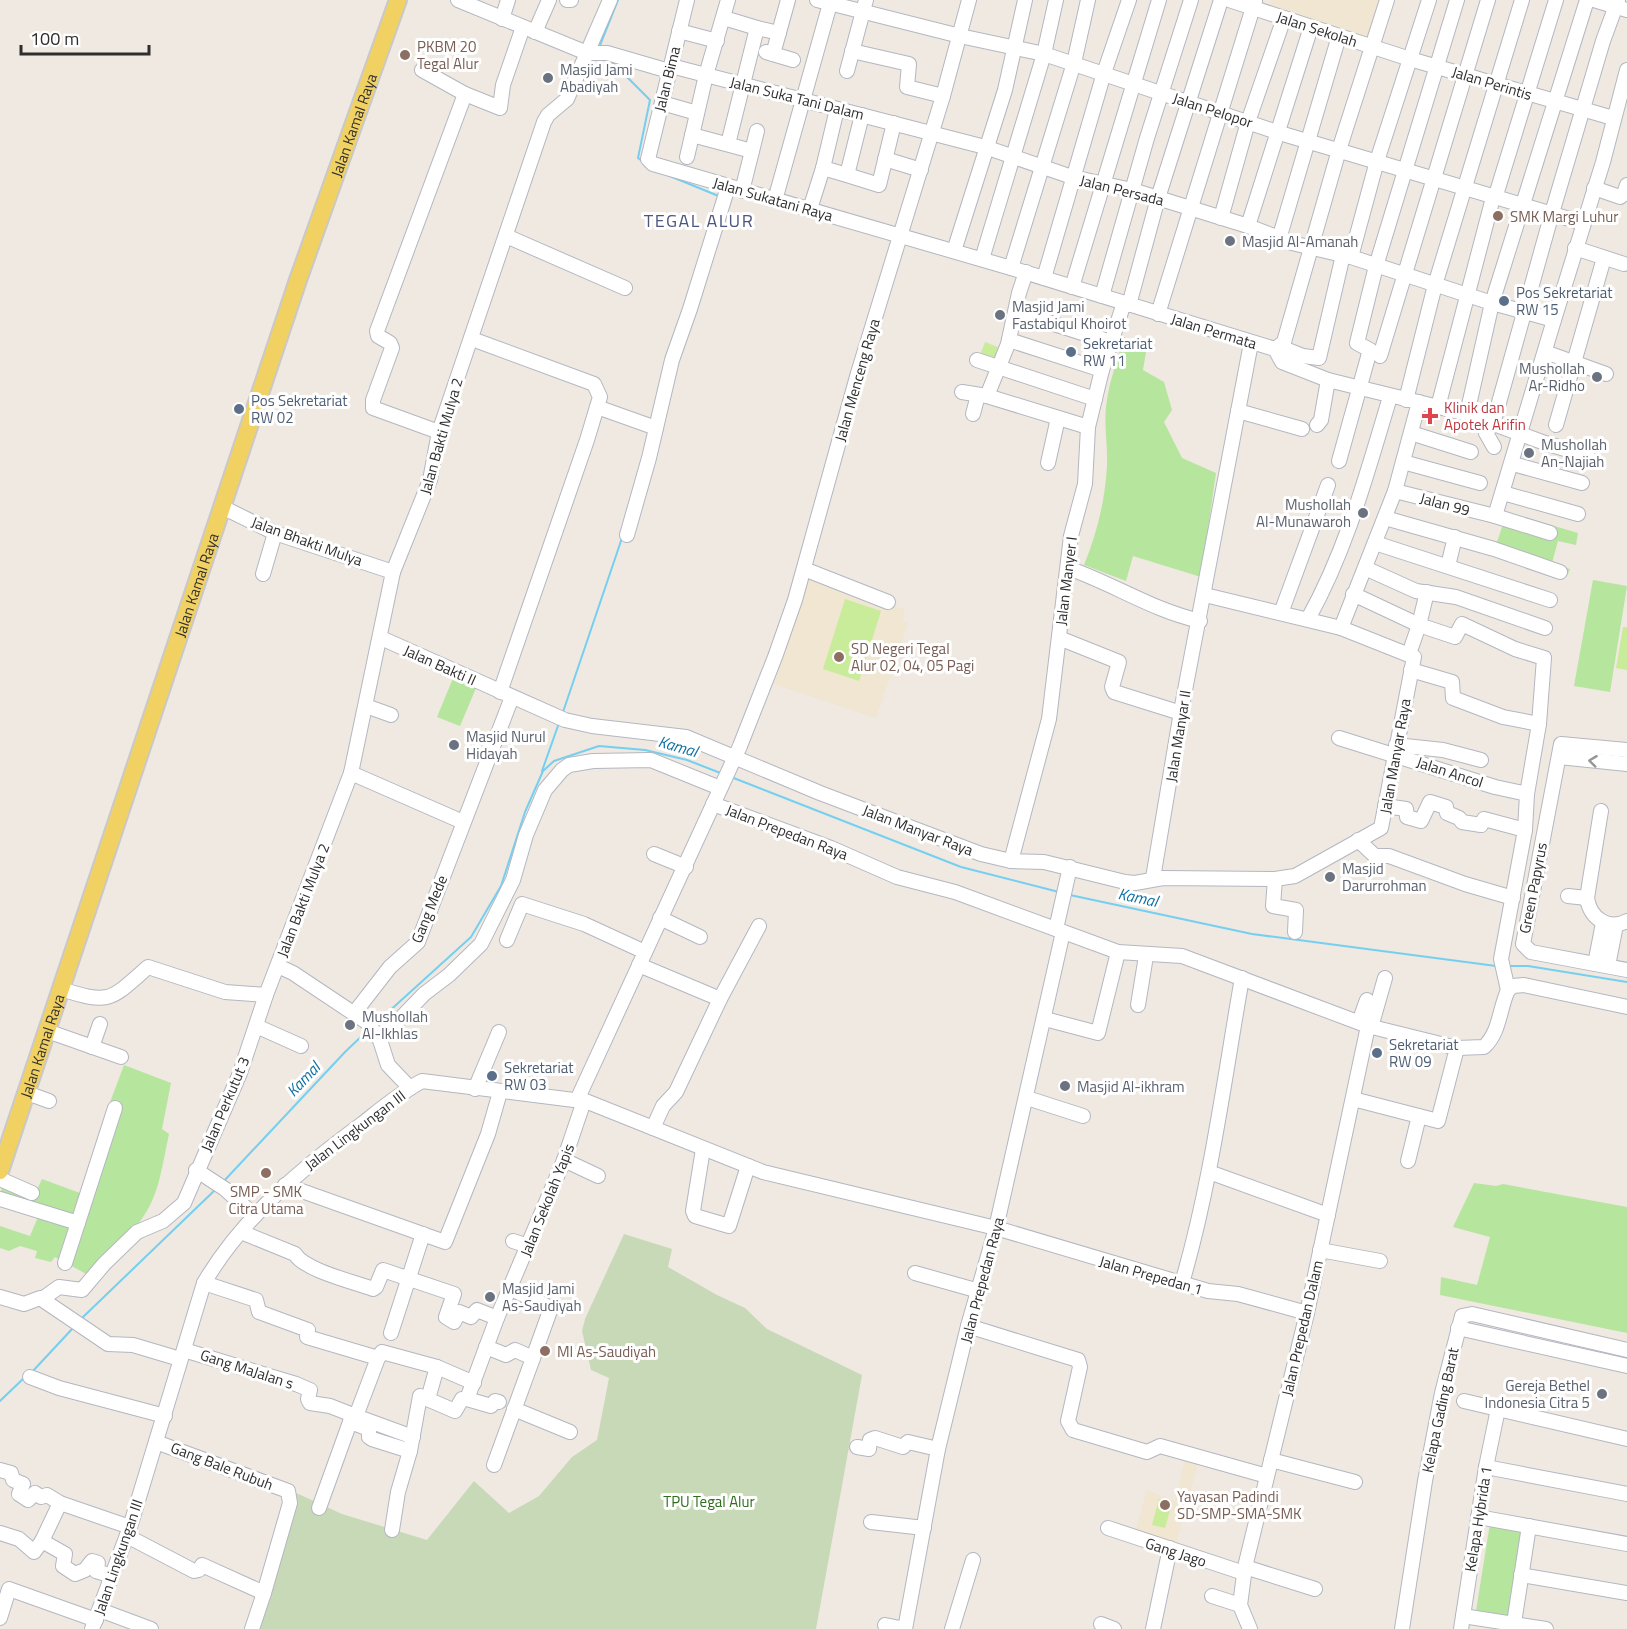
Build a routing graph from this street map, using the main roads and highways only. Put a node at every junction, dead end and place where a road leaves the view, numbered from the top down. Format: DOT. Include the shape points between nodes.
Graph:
graph roads {
  1 [pos="398,0"];
  2 [pos="0,1171"];
  1 -- 2 [label="main road, Jalan Kamal Raya" via="298,280"];
}
